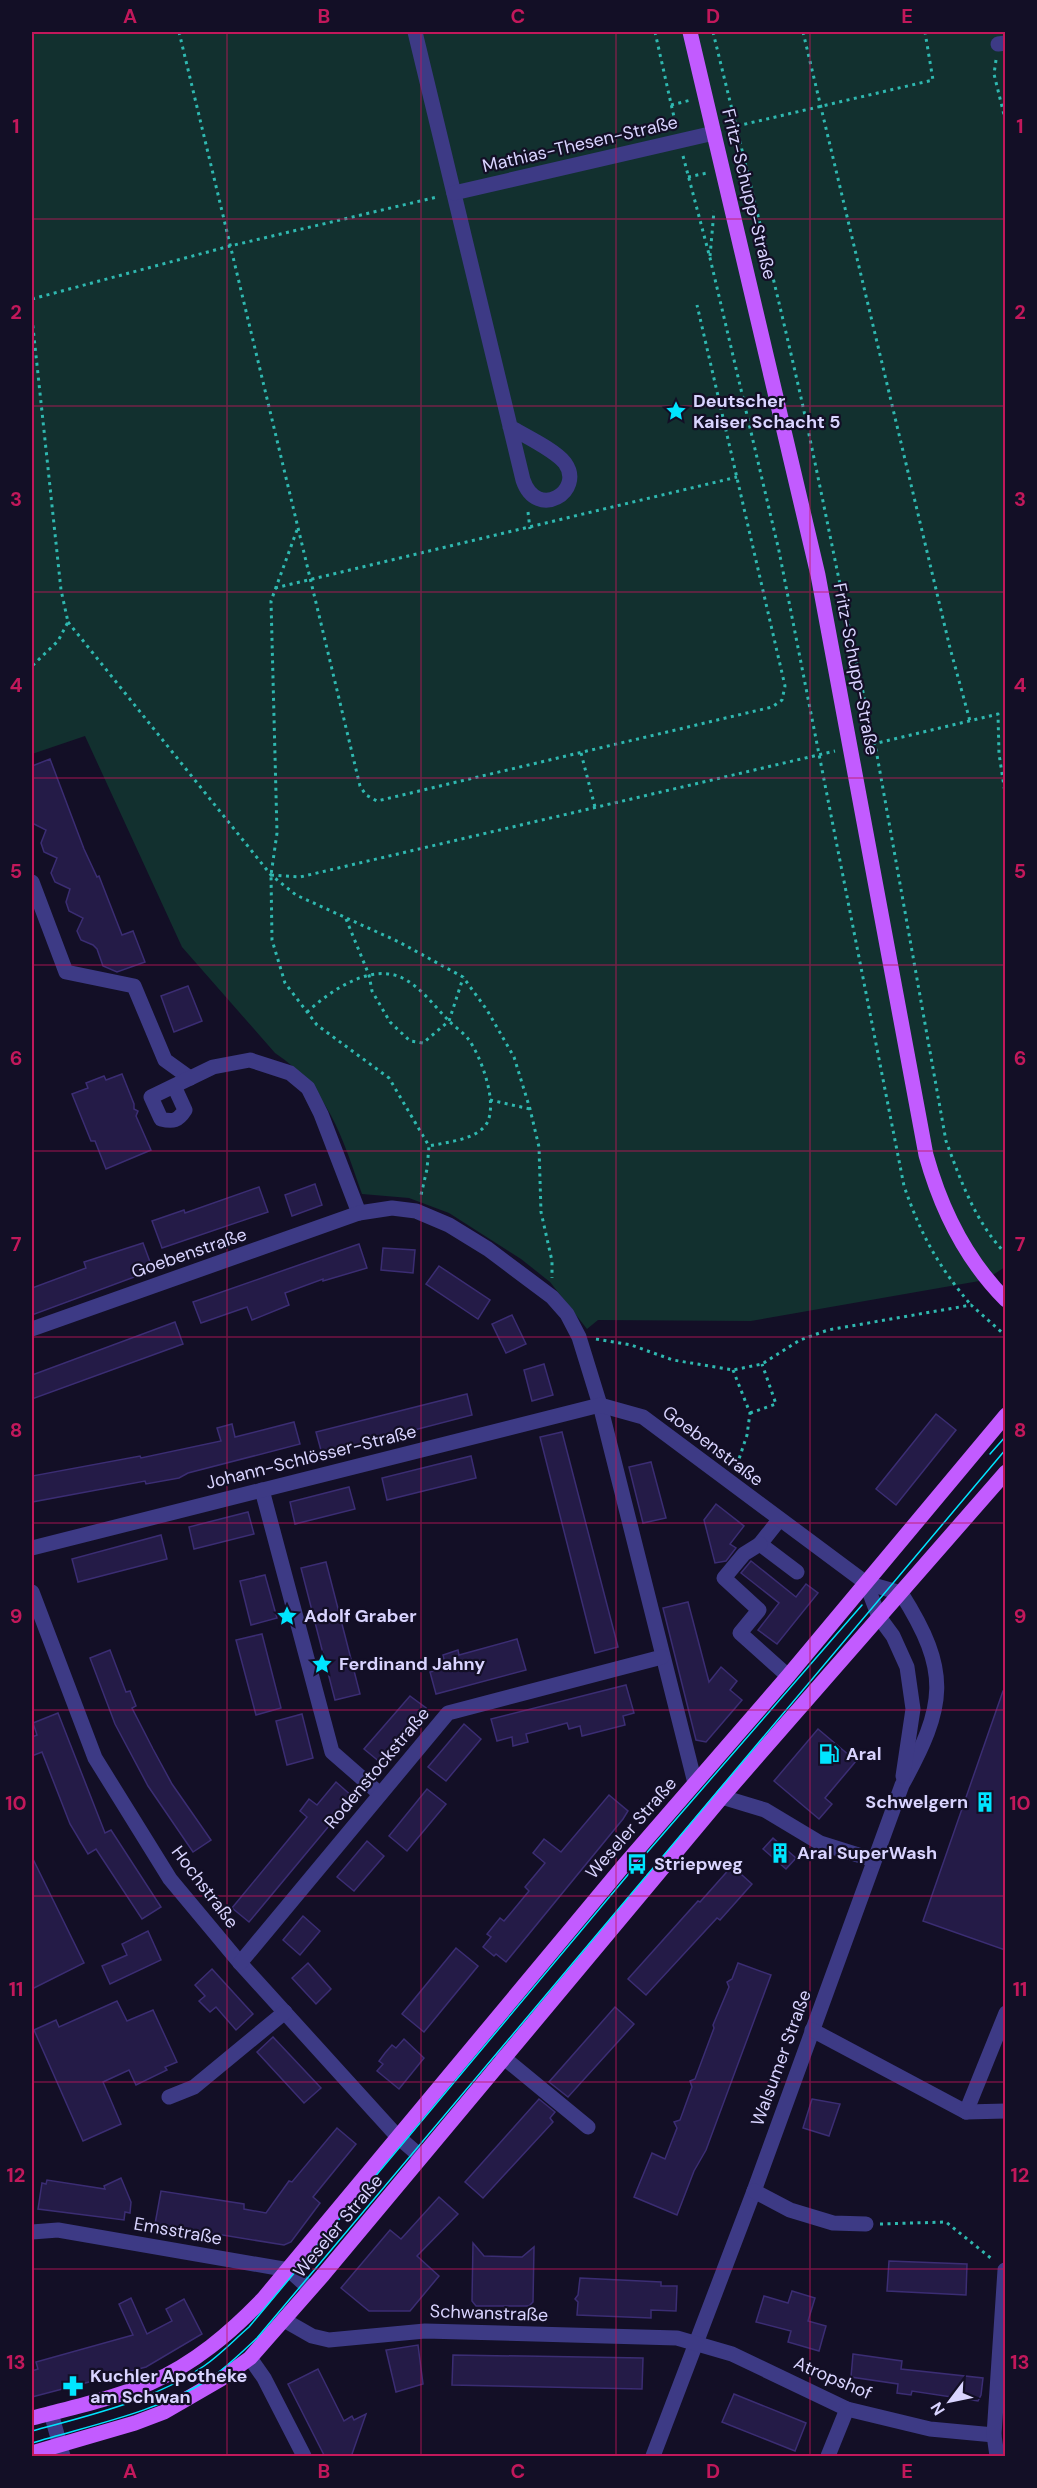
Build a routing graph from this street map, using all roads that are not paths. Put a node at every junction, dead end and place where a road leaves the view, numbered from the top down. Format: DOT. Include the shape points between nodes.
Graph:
graph roads {
  1 [pos="415,32"];
  2 [pos="690,32"];
  3 [pos="714,133"];
  4 [pos="454,193"];
  5 [pos="510,427"];
  6 [pos="32,882"];
  7 [pos="190,1078"];
  8 [pos="174,1086"];
  9 [pos="359,1213"];
  10 [pos="1005,1300"];
  11 [pos="32,1329"];
  12 [pos="600,1405"];
  13 [pos="1005,1415"];
  14 [pos="1005,1472"];
  15 [pos="262,1490"];
  16 [pos="779,1520"];
  17 [pos="760,1544"];
  18 [pos="32,1548"];
  19 [pos="797,1572"];
  20 [pos="866,1583"];
  21 [pos="32,1592"];
  22 [pos="901,1593"];
  23 [pos="879,1617"];
  24 [pos="662,1657"];
  25 [pos="789,1676"];
  26 [pos="695,1783"];
  27 [pos="902,1785"];
  28 [pos="380,1794"];
  29 [pos="722,1797"];
  30 [pos="874,1860"];
  31 [pos="240,1963"];
  32 [pos="285,2012"];
  33 [pos="1005,2013"];
  34 [pos="812,2030"];
  35 [pos="503,2057"];
  36 [pos="169,2097"];
  37 [pos="1005,2111"];
  38 [pos="966,2112"];
  39 [pos="588,2127"];
  40 [pos="397,2136"];
  41 [pos="420,2156"];
  42 [pos="754,2191"];
  43 [pos="866,2224"];
  44 [pos="32,2232"];
  45 [pos="290,2270"];
  46 [pos="1005,2270"];
  47 [pos="310,2289"];
  48 [pos="284,2320"];
  49 [pos="698,2344"];
  50 [pos="250,2358"];
  51 [pos="847,2409"];
  52 [pos="51,2413"];
  53 [pos="32,2418"];
  54 [pos="994,2435"];
  55 [pos="61,2451"];
  56 [pos="32,2453"];
  57 [pos="304,2457"];
  58 [pos="653,2457"];
  59 [pos="828,2457"];
  60 [pos="998,2457"];
  1 -- 4 [label="street"];
  2 -- 3 [label="main road, Fritz-Schupp-Straße"];
  3 -- 4 [label="street, Mathias-Thesen-Straße"];
  3 -- 10 [label="main road, Fritz-Schupp-Straße" via="818,575 926,1155 950,1224"];
  4 -- 5 [label="street"];
  5 -- 5 [label="street" via="565,463 570,478 560,496 537,499 526,488"];
  6 -- 7 [label="street" via="66,972 134,986 165,1060"];
  7 -- 8 [label="street"];
  7 -- 9 [label="street" via="213,1067 250,1060 290,1073 308,1088 321,1114"];
  9 -- 11 [label="street, Goebenstraße"];
  9 -- 12 [label="street, Goebenstraße" via="392,1208 416,1211 449,1225 552,1298 567,1314 579,1337"];
  12 -- 15 [label="street, Johann-Schlösser-Straße"];
  12 -- 16 [label="street, Goebenstraße" via="643,1417"];
  12 -- 24 [label="street"];
  13 -- 20 [label="main road, Weseler Straße"];
  14 -- 22 [label="main road, Weseler Straße"];
  15 -- 18 [label="street, Johann-Schlösser-Straße"];
  15 -- 28 [label="street" via="332,1752"];
  16 -- 17 [label="street"];
  16 -- 20 [label="street, Goebenstraße"];
  17 -- 19 [label="street"];
  17 -- 25 [label="street" via="744,1554 724,1578 759,1610 740,1633"];
  20 -- 22 [label="street"];
  20 -- 23 [label="street, Walsumer Straße"];
  20 -- 25 [label="main road, Weseler Straße"];
  21 -- 31 [label="street, Hochstraße" via="95,1758 170,1879"];
  22 -- 23 [label="main road, Weseler Straße"];
  22 -- 27 [label="street, Walsumer Straße" via="920,1623 938,1686 936,1710 923,1747"];
  23 -- 27 [label="street, Walsumer Straße" via="907,1667 913,1709"];
  23 -- 29 [label="main road, Weseler Straße"];
  24 -- 26 [label="street"];
  24 -- 28 [label="street, Rodenstockstraße" via="448,1713"];
  25 -- 26 [label="main road, Weseler Straße"];
  26 -- 40 [label="main road, Weseler Straße"];
  27 -- 30 [label="street, Walsumer Straße"];
  28 -- 31 [label="street, Rodenstockstraße"];
  29 -- 30 [label="street" via="765,1810 820,1843"];
  29 -- 35 [label="main road, Weseler Straße"];
  30 -- 34 [label="street, Walsumer Straße"];
  31 -- 32 [label="street, Hochstraße"];
  32 -- 36 [label="street" via="194,2087"];
  32 -- 40 [label="street, Hochstraße"];
  33 -- 38 [label="street"];
  34 -- 38 [label="street"];
  34 -- 42 [label="street, Walsumer Straße"];
  35 -- 39 [label="street"];
  35 -- 41 [label="main road, Weseler Straße"];
  37 -- 38 [label="street"];
  40 -- 41 [label="street, Hochstraße"];
  40 -- 45 [label="main road, Weseler Straße"];
  41 -- 47 [label="main road, Weseler Straße"];
  42 -- 43 [label="street" via="790,2210 833,2223"];
  42 -- 49 [label="street, Walsumer Straße"];
  44 -- 45 [label="street, Emsstraße" via="58,2230"];
  45 -- 47 [label="street"];
  45 -- 52 [label="main road, Weseler Straße" via="237,2326 181,2367 124,2393"];
  46 -- 54 [label="street"];
  47 -- 48 [label="main road, Weseler Straße"];
  48 -- 49 [label="street, Schwanstraße" via="312,2336 329,2340 425,2331 677,2338"];
  48 -- 50 [label="main road, Weseler Straße"];
  49 -- 51 [label="street, Atropshof" via="732,2354"];
  49 -- 58 [label="street, Walsumer Straße"];
  50 -- 55 [label="main road, Weseler Straße" via="164,2412"];
  50 -- 57 [label="street"];
  51 -- 54 [label="street, Atropshof" via="930,2429"];
  51 -- 59 [label="street"];
  52 -- 53 [label="main road, Weseler Straße"];
  52 -- 55 [label="street"];
  54 -- 60 [label="street"];
  55 -- 56 [label="main road, Weseler Straße"];
}
